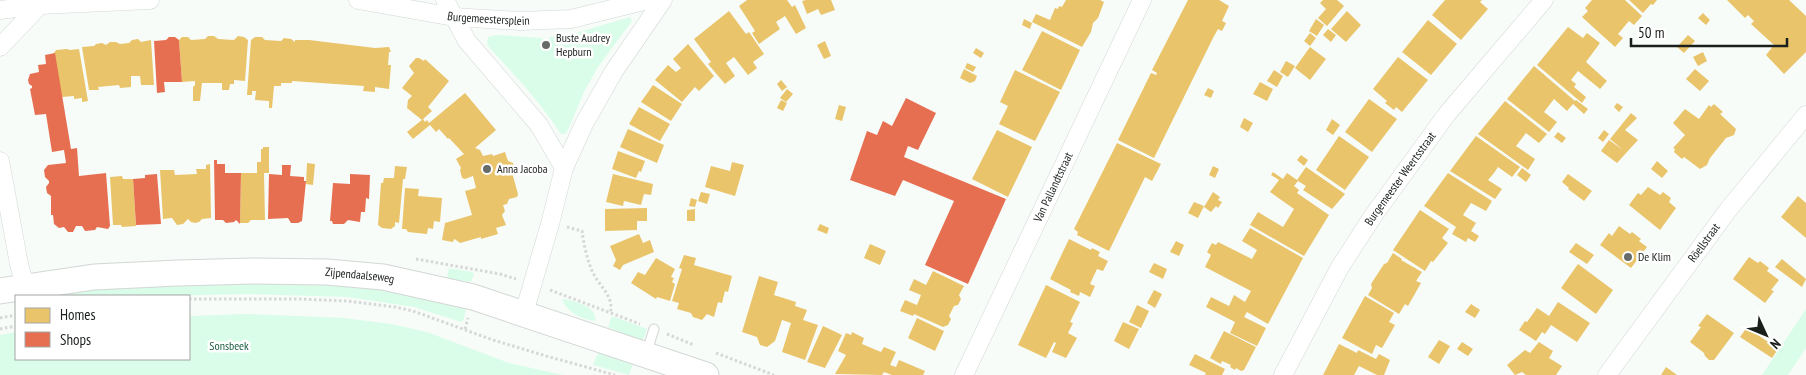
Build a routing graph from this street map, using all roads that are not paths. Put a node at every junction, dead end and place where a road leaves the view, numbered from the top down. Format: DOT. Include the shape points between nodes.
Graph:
graph roads {
  1 [pos="150,0"];
  2 [pos="358,0"];
  3 [pos="364,0"];
  4 [pos="445,0"];
  5 [pos="648,0"];
  6 [pos="663,0"];
  7 [pos="1142,0"];
  8 [pos="1544,0"];
  9 [pos="40,5"];
  10 [pos="0,10"];
  11 [pos="454,18"];
  12 [pos="0,47"];
  13 [pos="1806,115"];
  14 [pos="0,162"];
  15 [pos="564,168"];
  16 [pos="25,286"];
  17 [pos="0,291"];
  18 [pos="524,313"];
  19 [pos="654,329"];
  20 [pos="646,354"];
  21 [pos="706,375"];
  22 [pos="964,375"];
  23 [pos="1283,375"];
  24 [pos="1608,375"];
  1 -- 9 [label="street"];
  2 -- 3 [label="street"];
  3 -- 11 [label="street"];
  4 -- 11 [label="street"];
  5 -- 11 [label="street, Burgemeestersplein" via="571,19"];
  6 -- 15 [label="street" via="614,71"];
  7 -- 22 [label="street, Van Pallandtstraat"];
  8 -- 23 [label="street, Burgemeester Weertsstraat" via="1447,114 1373,216 1340,267"];
  9 -- 10 [label="street"];
  9 -- 12 [label="street"];
  11 -- 15 [label="street, Burgemeestersplein" via="467,41 540,125"];
  13 -- 24 [label="street, Röellstraat" via="1728,210"];
  14 -- 16 [label="street"];
  15 -- 18 [label="street"];
  16 -- 17 [label="main road, Zijpendaalseweg"];
  16 -- 18 [label="main road, Zijpendaalseweg" via="178,273 327,272 412,283"];
  18 -- 20 [label="main road, Zijpendaalseweg"];
  19 -- 20 [label="lane"];
  20 -- 21 [label="main road, Zijpendaalseweg"];
}
